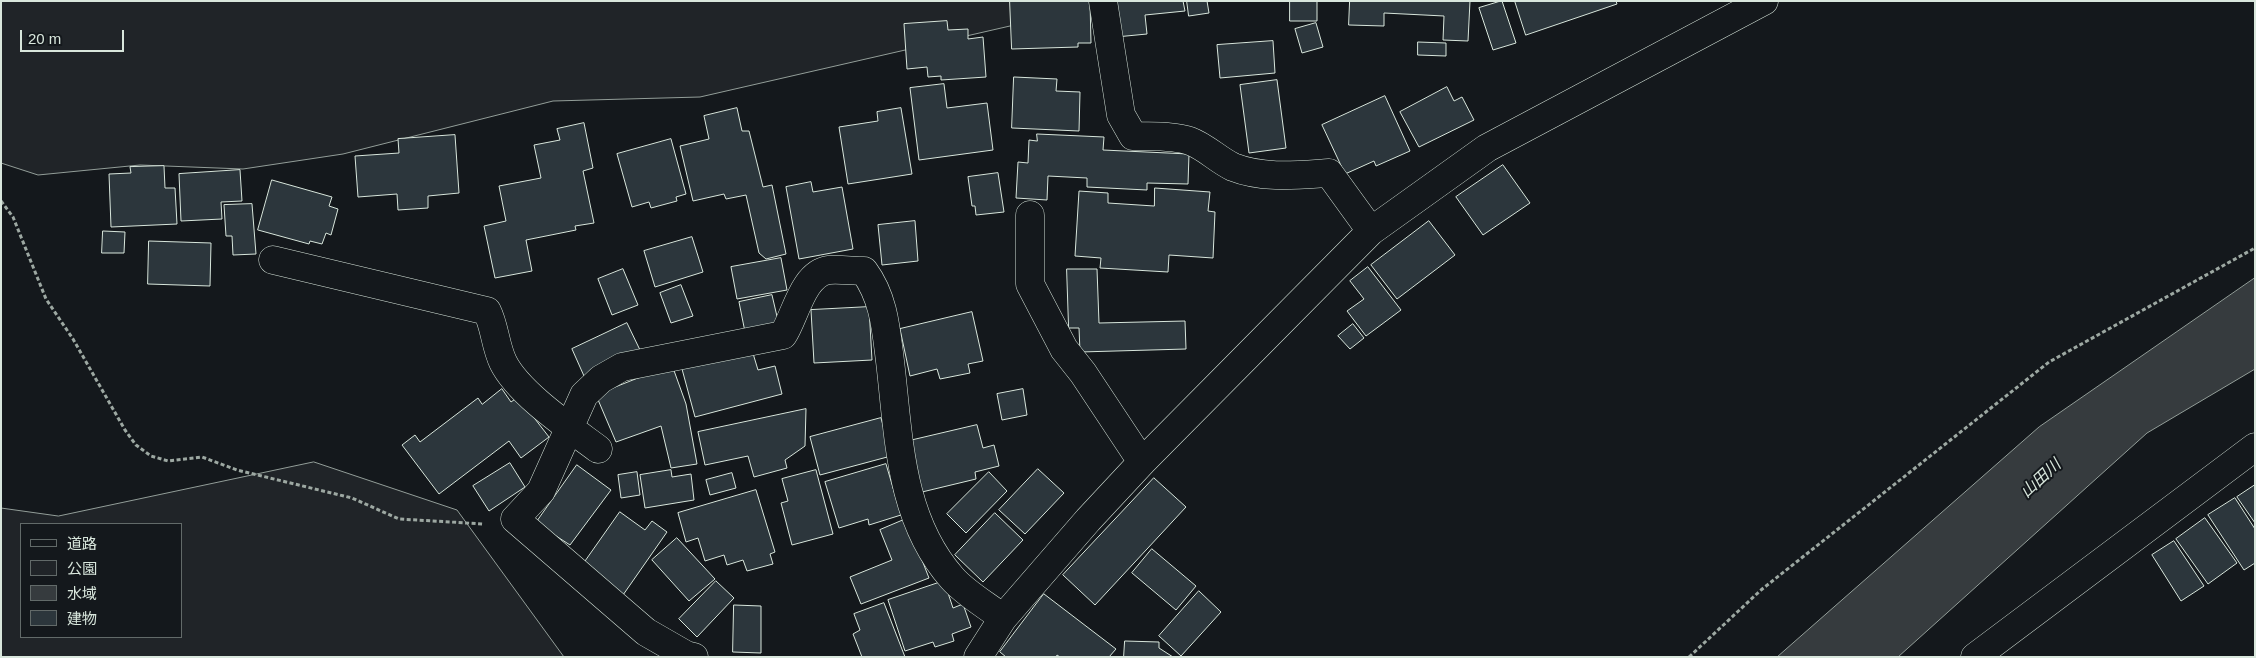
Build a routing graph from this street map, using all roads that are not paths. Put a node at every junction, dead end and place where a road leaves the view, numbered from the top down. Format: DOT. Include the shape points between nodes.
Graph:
graph roads {
  1 [pos="1103,1"];
  2 [pos="1764,1"];
  3 [pos="1030,215"];
  4 [pos="1371,231"];
  5 [pos="273,260"];
  6 [pos="570,428"];
  7 [pos="2255,447"];
  8 [pos="598,449"];
  9 [pos="1142,462"];
  10 [pos="1002,618"];
  11 [pos="694,657"];
  12 [pos="978,657"];
  13 [pos="1975,657"];
  1 -- 4 [label="street" via="1120,115 1133,136 1191,141 1234,167 1259,172 1283,176 1329,172"];
  2 -- 4 [label="street" via="1487,148"];
  3 -- 9 [label="street" via="1030,284 1064,349"];
  4 -- 9 [label="street"];
  5 -- 6 [label="street" via="487,311 503,362 514,378"];
  6 -- 8 [label="street"];
  6 -- 10 [label="street" via="584,395 601,379 622,367 783,334 813,278 827,270 864,271 872,281 884,310 903,472 912,510 931,551 953,579"];
  6 -- 11 [label="street" via="541,491 514,519 646,632"];
  7 -- 13 [label="street"];
  9 -- 10 [label="street"];
  10 -- 12 [label="street"];
}
